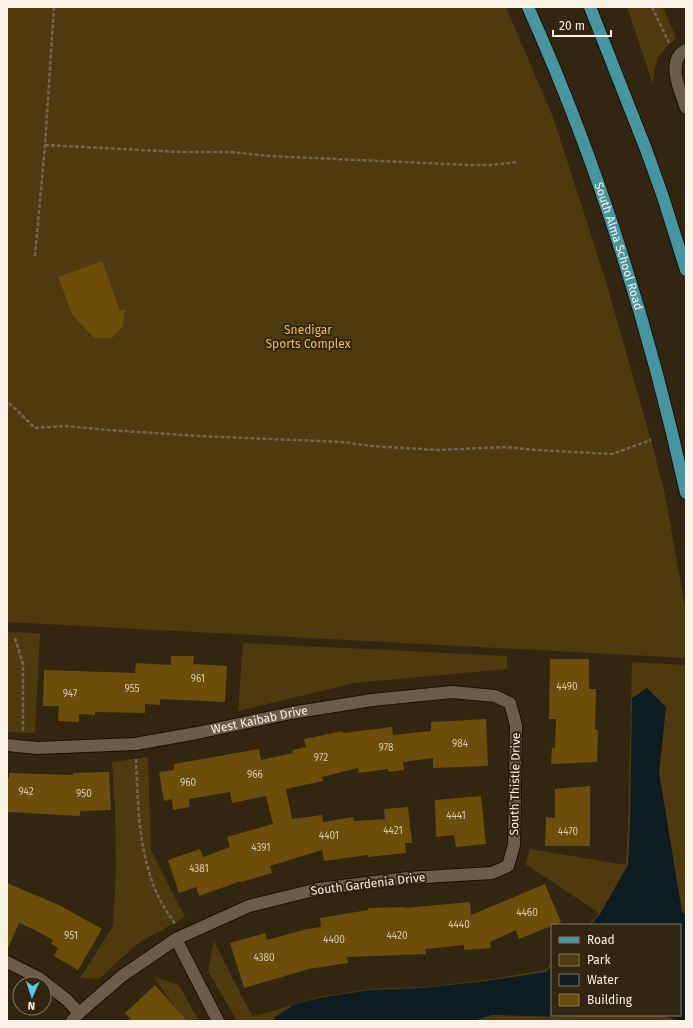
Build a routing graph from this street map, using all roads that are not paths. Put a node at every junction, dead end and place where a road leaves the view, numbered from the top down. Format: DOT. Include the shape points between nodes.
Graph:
graph roads {
  1 [pos="528,7"];
  2 [pos="590,7"];
  3 [pos="680,58"];
  4 [pos="686,108"];
  5 [pos="686,270"];
  6 [pos="686,493"];
  7 [pos="510,703"];
  8 [pos="7,745"];
  9 [pos="508,866"];
  10 [pos="180,937"];
  11 [pos="7,962"];
  12 [pos="75,1017"];
  13 [pos="218,1021"];
  1 -- 6 [label="main road, South Alma School Road" via="563,88 615,230 642,315"];
  2 -- 5 [label="main road" via="647,152"];
  3 -- 4 [label="street" via="677,82"];
  7 -- 8 [label="street, West Kaibab Drive" via="495,696 452,692 372,700 291,713 197,734 135,744 37,748"];
  7 -- 9 [label="street, South Thistle Drive" via="516,725 514,845"];
  9 -- 10 [label="street, South Gardenia Drive" via="492,873 408,878 318,889 250,906"];
  10 -- 12 [label="street, South Gardenia Drive" via="122,976"];
  10 -- 13 [label="street"];
  11 -- 12 [label="street" via="40,978"];
}
